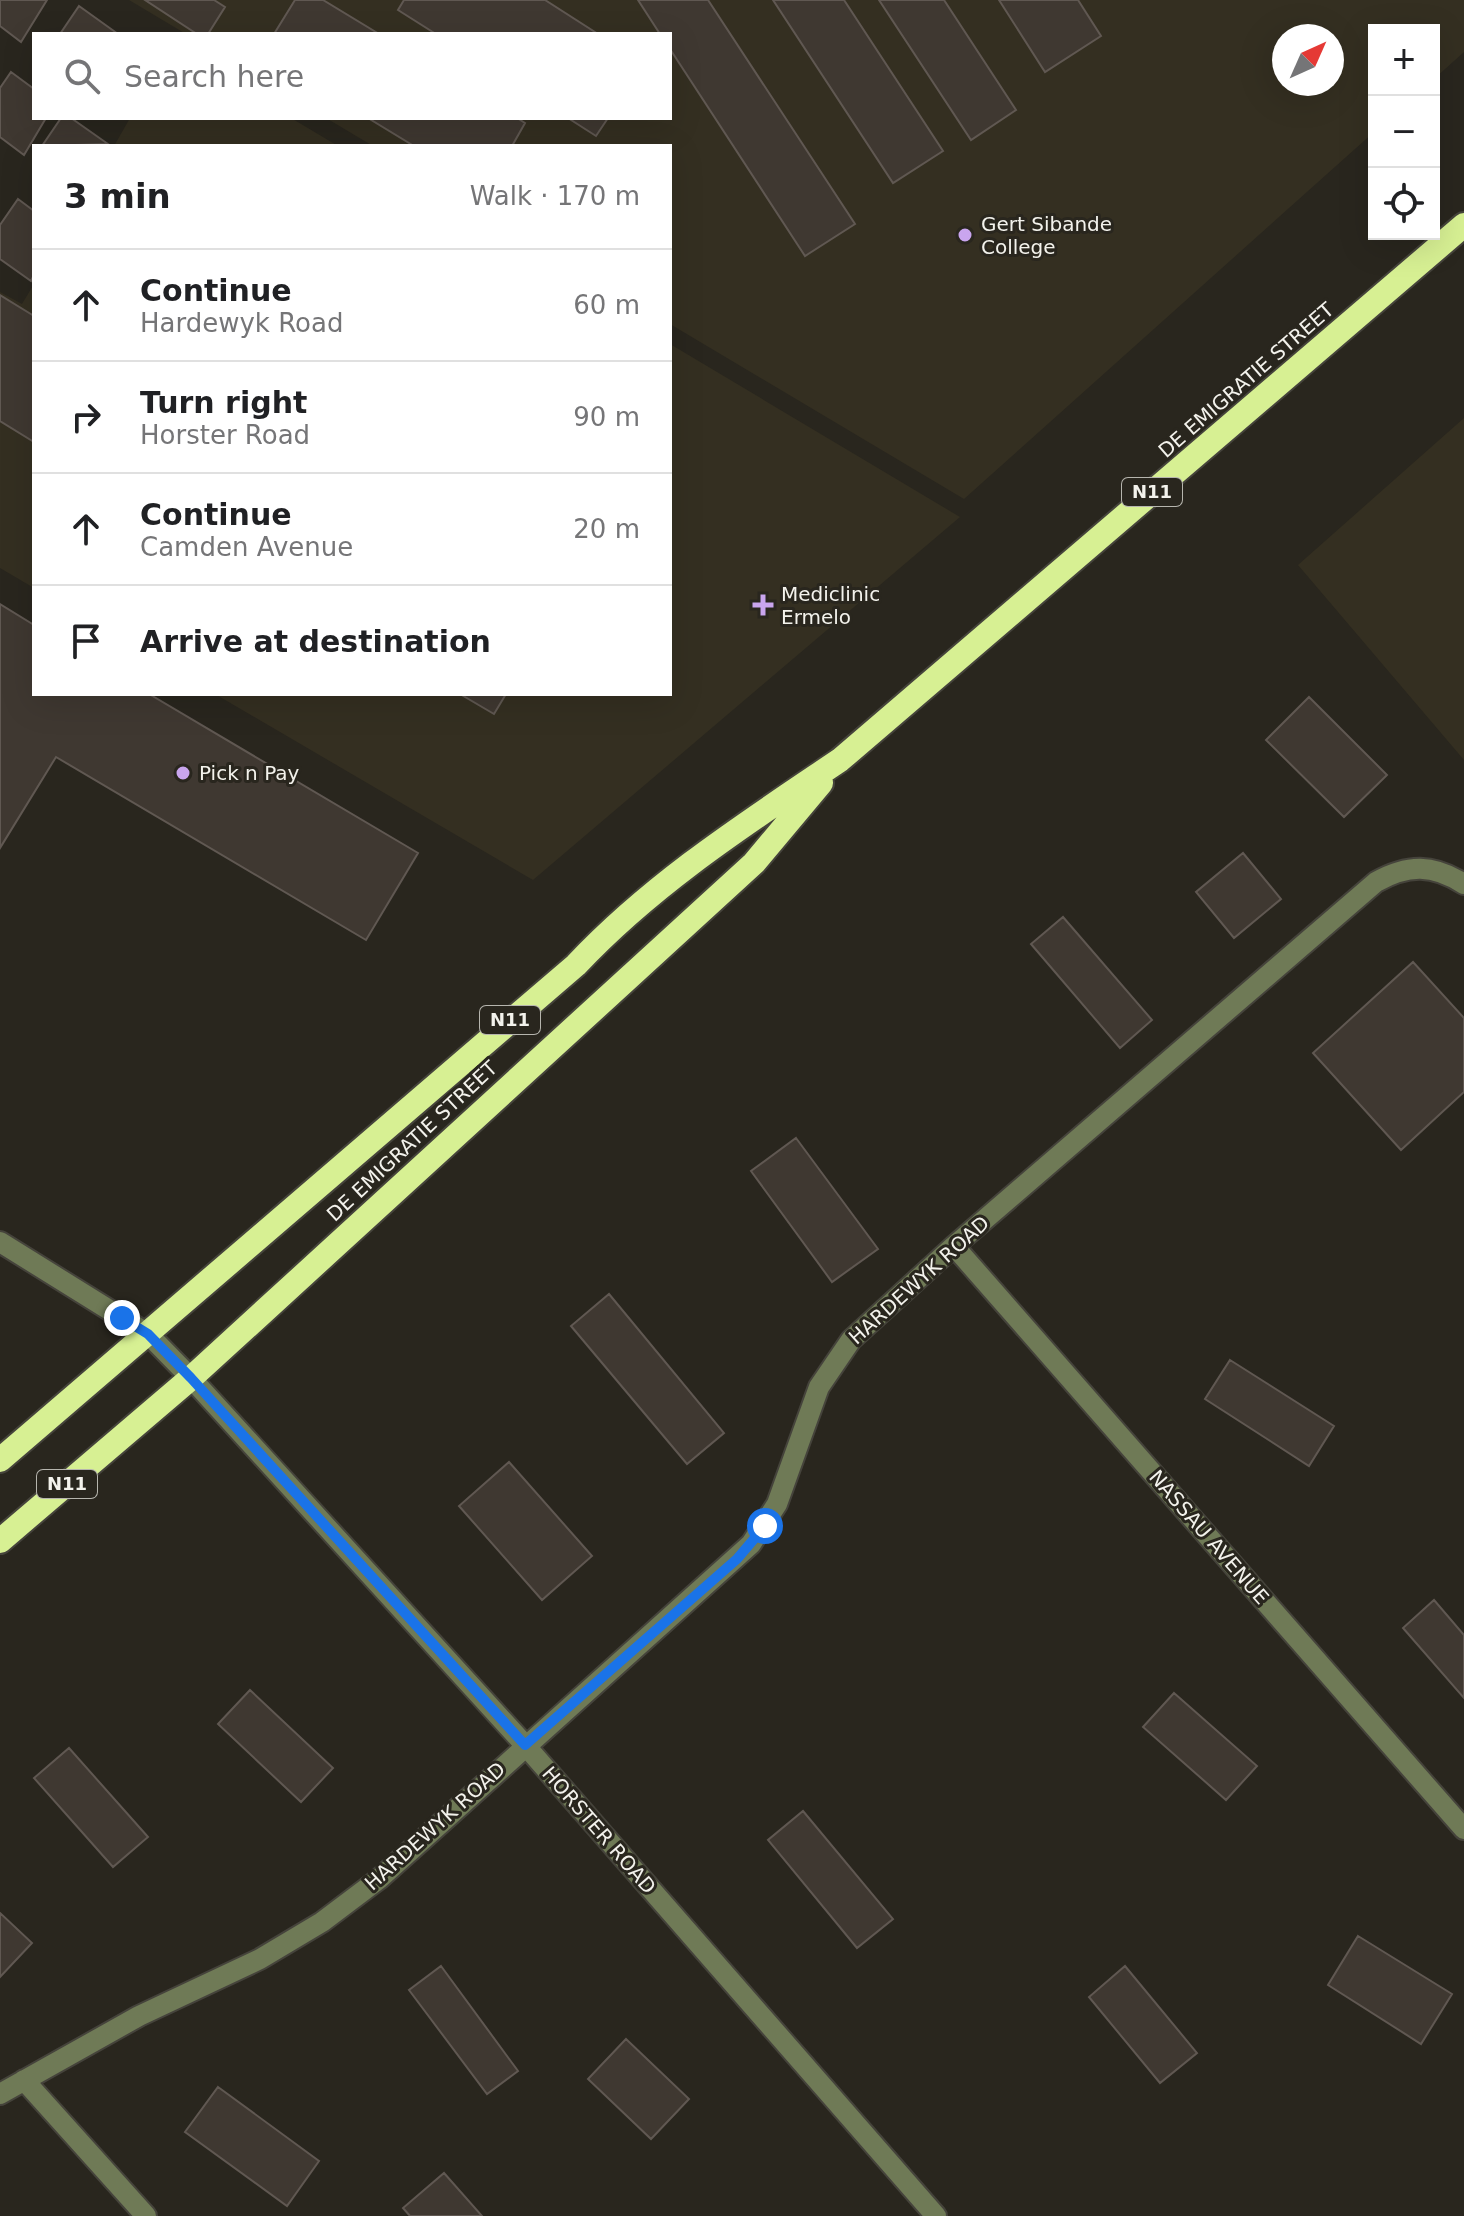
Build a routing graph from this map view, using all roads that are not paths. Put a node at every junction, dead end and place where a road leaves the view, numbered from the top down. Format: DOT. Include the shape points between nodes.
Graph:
graph roads {
  1 [pos="1464,225"];
  2 [pos="840,760"];
  3 [pos="1456,879"];
  4 [pos="0,1242"];
  5 [pos="954,1246"];
  6 [pos="148,1334"];
  7 [pos="191,1378"];
  8 [pos="0,1460"];
  9 [pos="0,1541"];
  10 [pos="525,1745"];
  11 [pos="1464,1829"];
  12 [pos="24,2080"];
  13 [pos="0,2094"];
  14 [pos="146,2216"];
  15 [pos="936,2216"];
  1 -- 2 [label="highway, DE EMIGRATIE STREET / N11"];
  2 -- 6 [label="highway, DE EMIGRATIE STREET / N11" via="621,917 576,965"];
  2 -- 7 [label="highway, DE EMIGRATIE STREET / N11" via="754,863"];
  3 -- 5 [label="street, HARDEWYK ROAD" via="1416,867 1376,882"];
  4 -- 6 [label="street, HORSTER ROAD"];
  5 -- 10 [label="street, HARDEWYK ROAD" via="839,1353 819,1387 777,1504 751,1544"];
  5 -- 11 [label="street, NASSAU AVENUE"];
  6 -- 7 [label="street, HORSTER ROAD"];
  6 -- 8 [label="highway, DE EMIGRATIE STREET / N11"];
  7 -- 9 [label="highway, DE EMIGRATIE STREET / N11"];
  7 -- 10 [label="street, HORSTER ROAD"];
  10 -- 12 [label="street, HARDEWYK ROAD" via="379,1879 322,1922"];
  10 -- 15 [label="street, HORSTER ROAD"];
  12 -- 13 [label="street, HARDEWYK ROAD"];
  12 -- 14 [label="street"];
}
